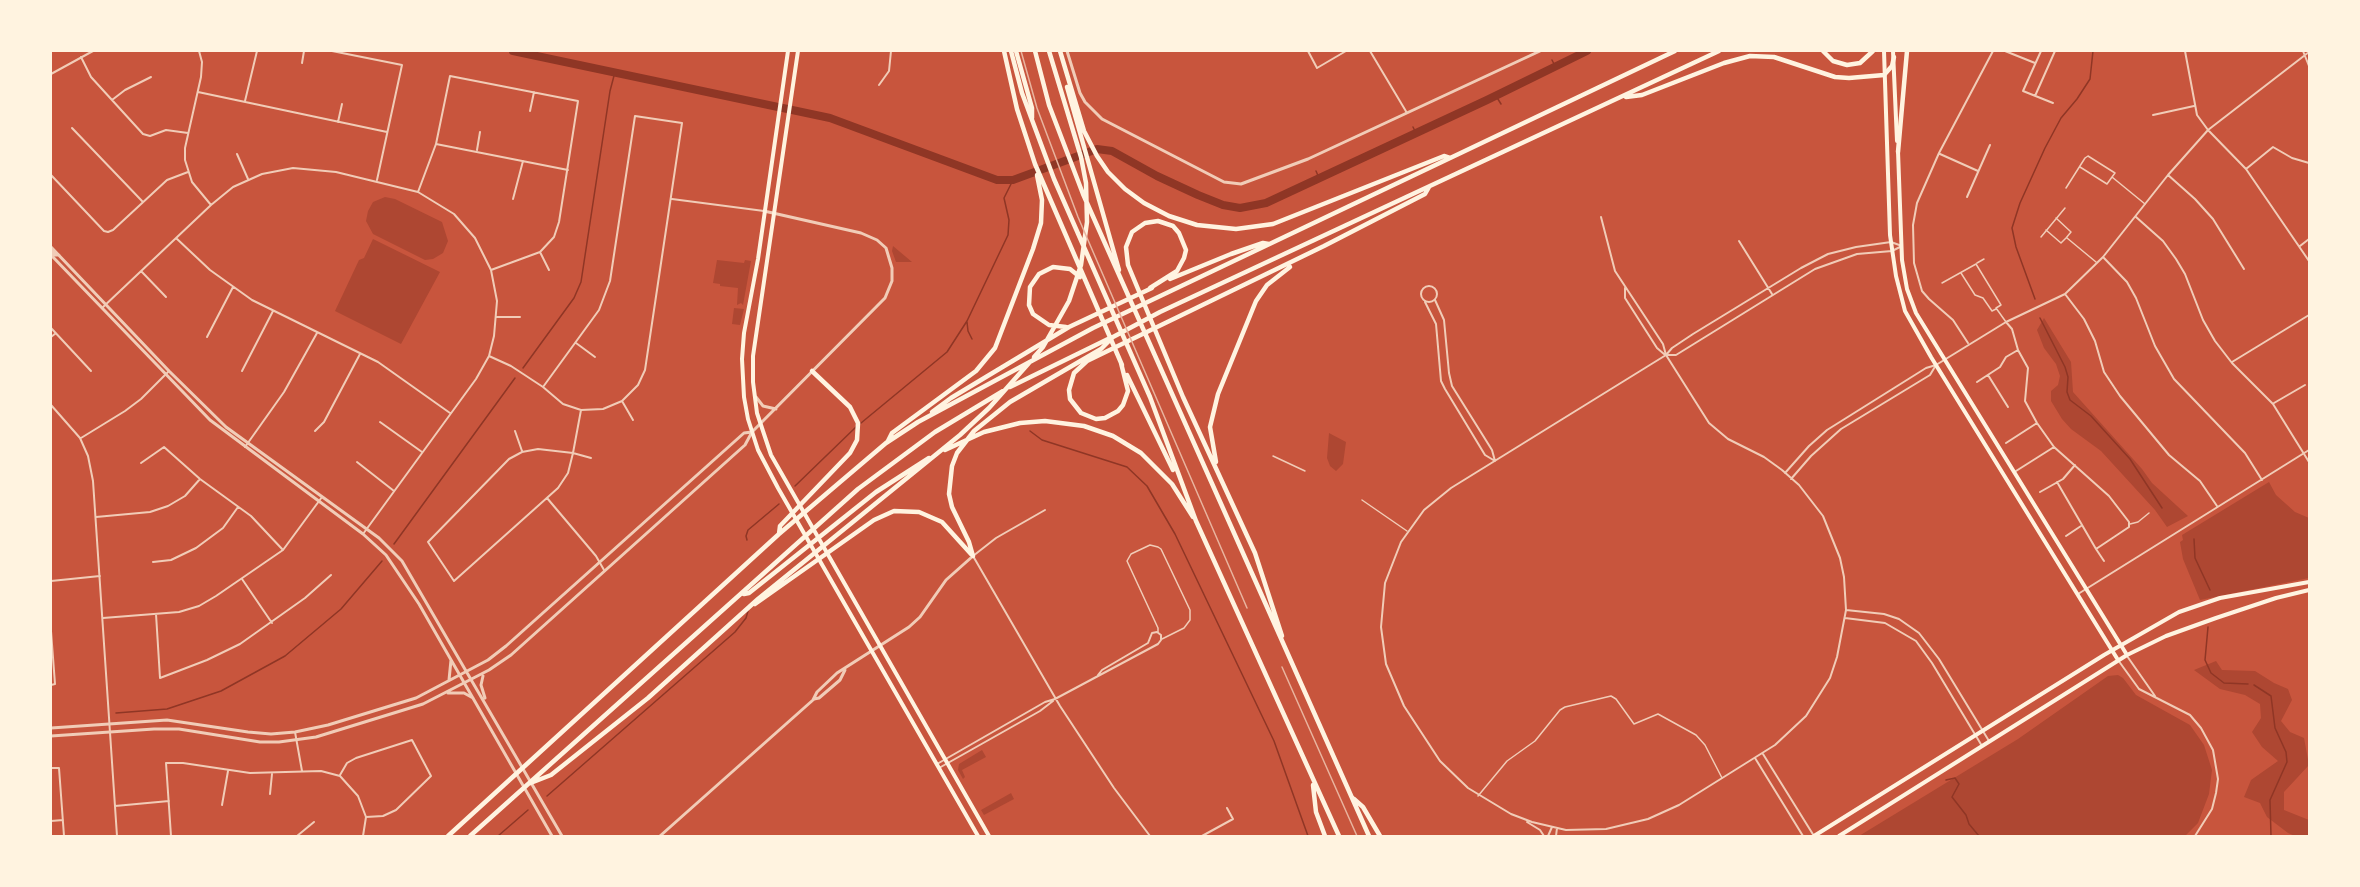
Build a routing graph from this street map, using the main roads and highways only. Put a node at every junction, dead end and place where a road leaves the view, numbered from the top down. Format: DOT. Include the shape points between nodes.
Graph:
graph roads {
  1 [pos="788,51"];
  2 [pos="798,51"];
  3 [pos="1004,51"];
  4 [pos="1011,51"];
  5 [pos="1016,51"];
  6 [pos="1035,51"];
  7 [pos="1048,51"];
  8 [pos="1059,51"];
  9 [pos="1675,51"];
  10 [pos="1719,51"];
  11 [pos="1823,51"];
  12 [pos="1873,51"];
  13 [pos="1884,51"];
  14 [pos="1907,51"];
  15 [pos="1893,54"];
  16 [pos="1884,75"];
  17 [pos="1621,98"];
  18 [pos="1032,123"];
  19 [pos="1898,152"];
  20 [pos="1450,158"];
  21 [pos="1429,186"];
  22 [pos="1042,189"];
  23 [pos="1269,244"];
  24 [pos="1324,246"];
  25 [pos="1122,281"];
  26 [pos="1150,288"];
  27 [pos="1092,295"];
  28 [pos="1069,327"];
  29 [pos="1101,348"];
  30 [pos="1121,363"];
  31 [pos="812,371"];
  32 [pos="918,422"];
  33 [pos="886,443"];
  34 [pos="1218,471"];
  35 [pos="1181,484"];
  36 [pos="1196,520"];
  37 [pos="780,530"];
  38 [pos="2309,582"];
  39 [pos="2309,590"];
  40 [pos="741,595"];
  41 [pos="750,607"];
  42 [pos="2121,645"];
  43 [pos="2113,650"];
  44 [pos="1286,651"];
  45 [pos="2127,655"];
  46 [pos="2118,660"];
  47 [pos="1312,779"];
  48 [pos="528,784"];
  49 [pos="1353,798"];
  50 [pos="448,836"];
  51 [pos="470,836"];
  52 [pos="978,836"];
  53 [pos="989,836"];
  54 [pos="1325,836"];
  55 [pos="1339,836"];
  56 [pos="1369,836"];
  57 [pos="1380,836"];
  58 [pos="1814,836"];
  59 [pos="1839,836"];
  1 -- 52 [label="main road" via="744,333 744,397 752,432 778,489"];
  2 -- 53 [label="main road" via="753,356 753,392 760,424 768,450"];
  3 -- 22 [label="highway"];
  4 -- 18 [label="highway"];
  5 -- 18 [label="highway" via="1032,108"];
  6 -- 25 [label="highway" via="1062,141"];
  7 -- 41 [label="highway" via="1081,157 1088,200 1081,266 1060,318 1043,347 976,420"];
  8 -- 20 [label="highway" via="1078,115 1094,150 1117,182 1144,203 1197,225 1224,229 1260,227 1444,156"];
  8 -- 25 [label="highway"];
  9 -- 20 [label="highway"];
  10 -- 17 [label="highway"];
  11 -- 12 [label="highway" via="1833,61 1847,65 1860,63"];
  13 -- 16 [label="main road"];
  14 -- 19 [label="highway"];
  15 -- 16 [label="highway" via="1892,66"];
  15 -- 19 [label="main road"];
  16 -- 17 [label="highway" via="1835,77 1774,57 1750,56 1642,95"];
  16 -- 43 [label="main road" via="1891,242 1905,311"];
  17 -- 21 [label="highway"];
  18 -- 35 [label="highway" via="1150,397"];
  19 -- 42 [label="main road" via="1904,274 1910,298 1943,360"];
  20 -- 23 [label="highway"];
  21 -- 24 [label="highway" via="1425,194"];
  21 -- 29 [label="highway" via="1160,312 1113,337"];
  22 -- 27 [label="highway"];
  22 -- 33 [label="highway" via="1038,236 995,348 976,370 892,433"];
  23 -- 26 [label="highway" via="1231,254"];
  23 -- 32 [label="highway" via="1094,328"];
  24 -- 29 [label="highway"];
  24 -- 34 [label="highway" via="1280,274 1256,301 1210,420"];
  25 -- 44 [label="highway"];
  26 -- 28 [label="highway"];
  26 -- 34 [label="highway" via="1177,271 1185,250 1173,226 1158,221 1144,223 1132,232 1126,256"];
  27 -- 28 [label="highway" via="1070,269 1046,270 1034,280 1028,296 1033,314 1049,325"];
  27 -- 30 [label="highway"];
  28 -- 32 [label="highway"];
  29 -- 30 [label="highway" via="1079,367 1071,381 1070,399 1081,413 1105,418 1124,405 1128,391"];
  29 -- 40 [label="highway" via="1019,382 945,425 883,469"];
  29 -- 41 [label="highway" via="1010,402 964,441 952,466 950,494 973,556 942,522 919,512 894,511 861,529"];
  30 -- 35 [label="highway"];
  31 -- 37 [label="highway" via="855,415 858,432 854,446"];
  32 -- 33 [label="highway"];
  33 -- 37 [label="highway"];
  34 -- 44 [label="highway" via="1256,553"];
  35 -- 36 [label="highway"];
  36 -- 40 [label="highway" via="1161,471 1113,436 1058,422 1007,425 930,457 876,492 749,593"];
  36 -- 47 [label="highway"];
  37 -- 50 [label="highway"];
  38 -- 42 [label="main road" via="2194,606"];
  39 -- 45 [label="main road" via="2216,618"];
  40 -- 48 [label="highway"];
  41 -- 48 [label="highway" via="618,723 551,775"];
  42 -- 43 [label="main road"];
  42 -- 45 [label="main road"];
  43 -- 46 [label="main road"];
  43 -- 58 [label="main road"];
  44 -- 49 [label="highway"];
  45 -- 46 [label="main road"];
  46 -- 59 [label="main road"];
  47 -- 54 [label="highway" via="1316,812"];
  47 -- 55 [label="highway"];
  48 -- 51 [label="highway"];
  49 -- 56 [label="highway"];
  49 -- 57 [label="highway"];
}
